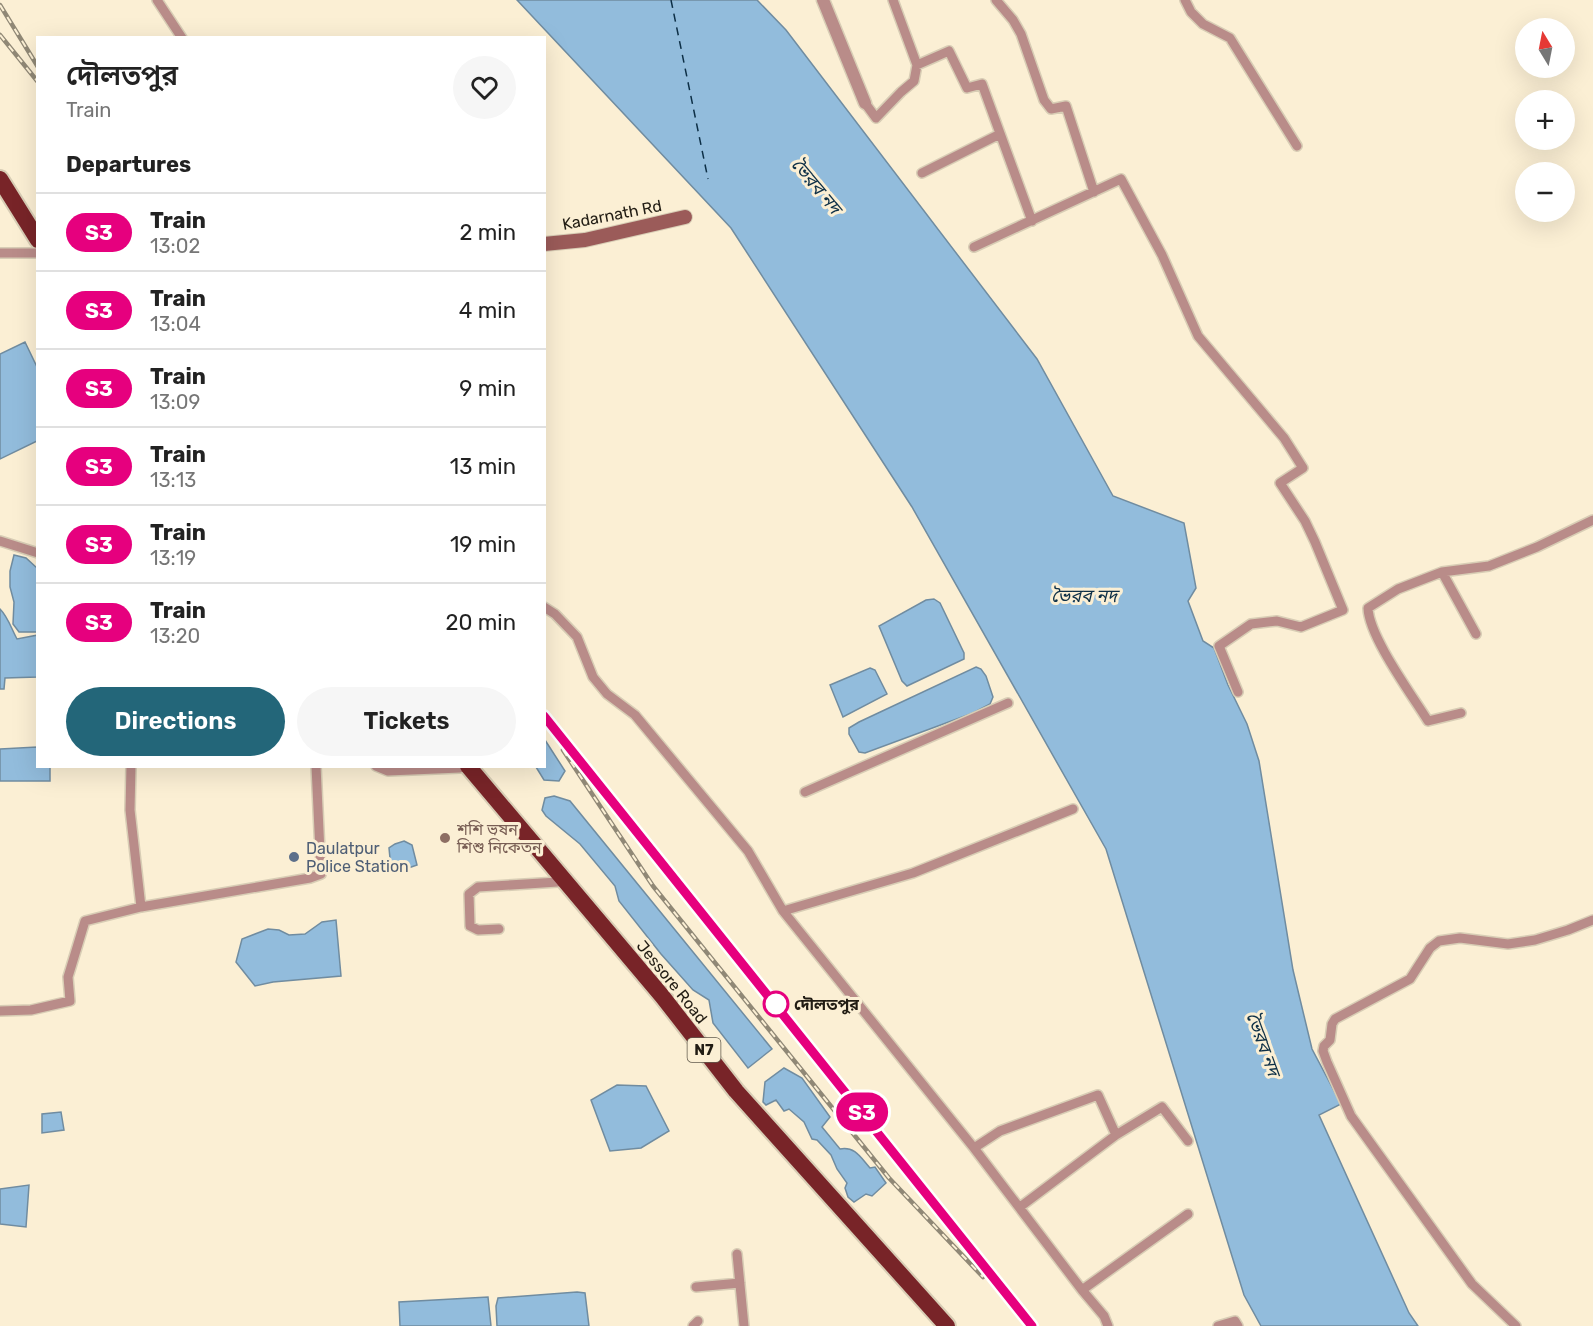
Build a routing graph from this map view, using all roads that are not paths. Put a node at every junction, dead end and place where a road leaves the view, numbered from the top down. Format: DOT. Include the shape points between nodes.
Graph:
graph roads {
  1 [pos="157,0"];
  2 [pos="823,0"];
  3 [pos="893,0"];
  4 [pos="996,0"];
  5 [pos="1185,0"];
  6 [pos="181,36"];
  7 [pos="917,64"];
  8 [pos="865,103"];
  9 [pos="1000,135"];
  10 [pos="1297,147"];
  11 [pos="922,172"];
  12 [pos="0,179"];
  13 [pos="1094,192"];
  14 [pos="685,217"];
  15 [pos="1032,221"];
  16 [pos="36,237"];
  17 [pos="546,244"];
  18 [pos="974,247"];
  19 [pos="0,252"];
  20 [pos="36,253"];
  21 [pos="1593,520"];
  22 [pos="0,542"];
  23 [pos="36,551"];
  24 [pos="1442,572"];
  25 [pos="546,608"];
  26 [pos="1476,634"];
  27 [pos="1238,692"];
  28 [pos="1008,703"];
  29 [pos="1461,713"];
  30 [pos="131,768"];
  31 [pos="316,768"];
  32 [pos="381,768"];
  33 [pos="444,768"];
  34 [pos="463,768"];
  35 [pos="463,768"];
  36 [pos="805,792"];
  37 [pos="1073,809"];
  38 [pos="558,882"];
  39 [pos="141,907"];
  40 [pos="783,911"];
  41 [pos="1593,920"];
  42 [pos="499,929"];
  43 [pos="0,1011"];
  44 [pos="1116,1135"];
  45 [pos="1188,1141"];
  46 [pos="974,1148"];
  47 [pos="1020,1207"];
  48 [pos="1188,1214"];
  49 [pos="737,1254"];
  50 [pos="740,1283"];
  51 [pos="696,1287"];
  52 [pos="1082,1290"];
  53 [pos="744,1326"];
  54 [pos="936,1326"];
  55 [pos="948,1326"];
  56 [pos="1108,1326"];
  57 [pos="1218,1326"];
  58 [pos="1238,1326"];
  59 [pos="1516,1326"];
  1 -- 6 [label="street"];
  2 -- 8 [label="street"];
  3 -- 7 [label="street"];
  4 -- 13 [label="street" via="1021,34 1051,110 1066,106"];
  5 -- 10 [label="street" via="1203,24 1230,38"];
  7 -- 8 [label="street" via="914,81 876,118"];
  7 -- 9 [label="street" via="950,51 967,88 982,84"];
  9 -- 11 [label="street"];
  9 -- 15 [label="street"];
  12 -- 16 [label="highway"];
  13 -- 15 [label="street"];
  13 -- 27 [label="street" via="1121,179 1162,255 1197,336 1284,438 1303,468 1280,483 1305,521 1342,610 1300,627 1277,621 1251,624 1219,646"];
  14 -- 17 [label="main road, Kadarnath Rd" via="585,240"];
  15 -- 18 [label="street"];
  19 -- 20 [label="street"];
  21 -- 24 [label="street" via="1489,566"];
  22 -- 23 [label="street"];
  24 -- 26 [label="street"];
  24 -- 29 [label="street" via="1398,589 1367,610 1390,660 1428,721"];
  25 -- 40 [label="street" via="577,637 593,677 607,694 634,715 748,851"];
  28 -- 36 [label="street"];
  30 -- 39 [label="street" via="130,810"];
  31 -- 39 [label="street" via="321,874"];
  32 -- 33 [label="street"];
  34 -- 38 [label="highway, Jessore Road / N7"];
  35 -- 55 [label="highway, Jessore Road / N7" via="662,996 736,1091"];
  37 -- 40 [label="street" via="914,873"];
  38 -- 42 [label="street" via="478,887 469,894 470,927"];
  38 -- 54 [label="highway, Jessore Road / N7" via="770,1140"];
  39 -- 43 [label="street" via="85,921 68,977 70,1001 31,1010"];
  40 -- 46 [label="street"];
  41 -- 59 [label="street" via="1535,940 1508,944 1460,938 1439,940 1410,979 1335,1019 1330,1040 1324,1046 1351,1116 1472,1284"];
  44 -- 45 [label="street" via="1162,1107"];
  44 -- 46 [label="street" via="1098,1095 1000,1131"];
  44 -- 47 [label="street"];
  46 -- 47 [label="street"];
  47 -- 52 [label="street"];
  48 -- 52 [label="street"];
  49 -- 50 [label="street"];
  50 -- 51 [label="street"];
  50 -- 53 [label="street"];
  52 -- 56 [label="street"];
  57 -- 58 [label="street" via="1235,1322"];
}
